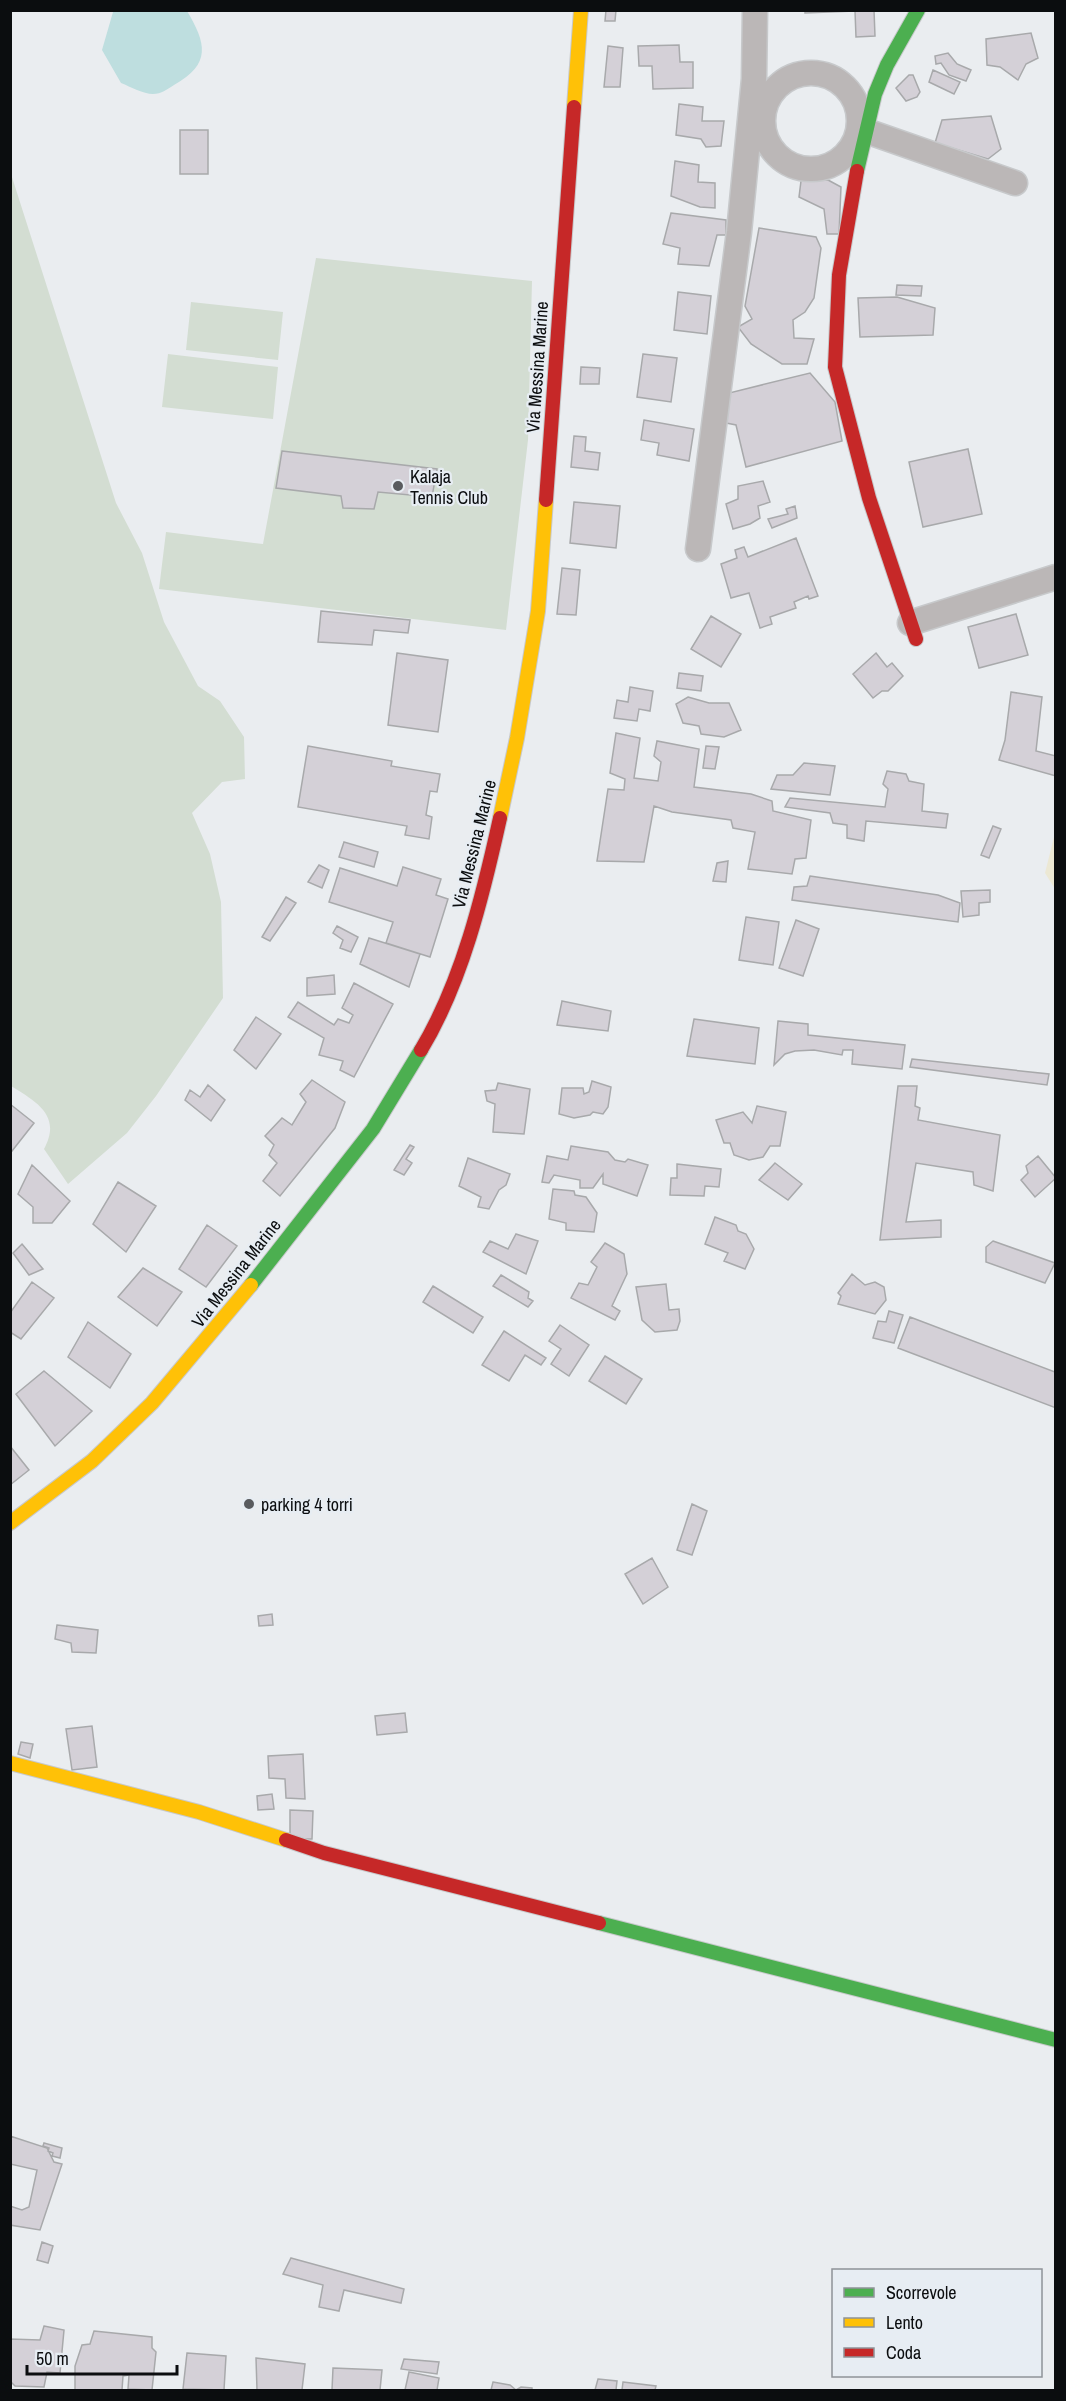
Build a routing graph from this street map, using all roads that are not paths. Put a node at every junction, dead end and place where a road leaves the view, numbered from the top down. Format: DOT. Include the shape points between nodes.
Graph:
graph roads {
  1 [pos="581,10"];
  2 [pos="754,10"];
  3 [pos="918,10"];
  4 [pos="754,69"];
  5 [pos="783,81"];
  6 [pos="850,93"];
  7 [pos="874,100"];
  8 [pos="866,131"];
  9 [pos="776,154"];
  10 [pos="746,156"];
  11 [pos="850,164"];
  12 [pos="1015,183"];
  13 [pos="698,549"];
  14 [pos="1056,577"];
  15 [pos="913,631"];
  16 [pos="10,1522"];
  17 [pos="10,1763"];
  18 [pos="1056,2040"];
  1 -- 16 [label="street, Via Messina Marine" via="538,610 517,738 485,886 464,951 433,1030 373,1129 208,1338 152,1403 93,1461"];
  2 -- 4 [label="street"];
  3 -- 7 [label="street" via="887,65"];
  4 -- 5 [label="street"];
  4 -- 10 [label="street"];
  5 -- 6 [label="street" via="807,73 831,77"];
  5 -- 9 [label="street" via="771,93 762,124 766,140"];
  6 -- 7 [label="street"];
  6 -- 11 [label="street" via="858,109 858,127"];
  7 -- 8 [label="street"];
  8 -- 11 [label="street"];
  8 -- 12 [label="street"];
  9 -- 10 [label="street"];
  9 -- 11 [label="street" via="790,165 808,169"];
  10 -- 13 [label="street"];
  11 -- 15 [label="street" via="838,275 835,367 868,498"];
  14 -- 15 [label="street"];
  17 -- 18 [label="street" via="199,1812 324,1853"];
}
